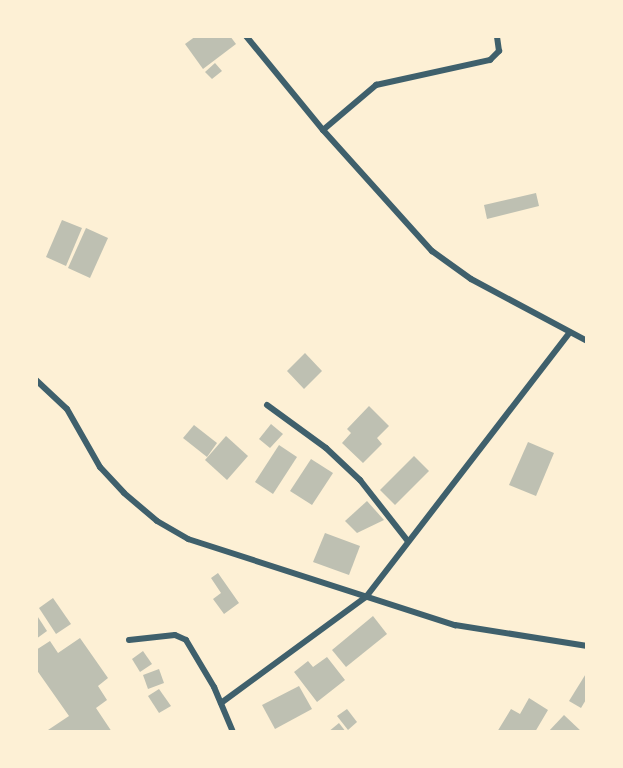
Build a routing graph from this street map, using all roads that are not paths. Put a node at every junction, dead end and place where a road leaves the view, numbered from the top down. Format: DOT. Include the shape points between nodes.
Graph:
graph roads {
  1 [pos="246,36"];
  2 [pos="497,36"];
  3 [pos="323,130"];
  4 [pos="570,332"];
  5 [pos="587,341"];
  6 [pos="36,380"];
  7 [pos="267,405"];
  8 [pos="407,540"];
  9 [pos="366,597"];
  10 [pos="129,640"];
  11 [pos="587,646"];
  12 [pos="221,703"];
  13 [pos="232,732"];
  1 -- 3 [label="street"];
  2 -- 3 [label="street" via="499,51 490,60 376,85"];
  3 -- 4 [label="street" via="432,251 471,279"];
  4 -- 5 [label="street"];
  4 -- 8 [label="street"];
  6 -- 9 [label="street" via="67,409 100,467 157,521 219,551"];
  7 -- 8 [label="street" via="326,448 360,480"];
  8 -- 9 [label="street"];
  9 -- 11 [label="street" via="455,625"];
  9 -- 12 [label="street"];
  10 -- 12 [label="street" via="175,635 186,640"];
  12 -- 13 [label="street"];
}
